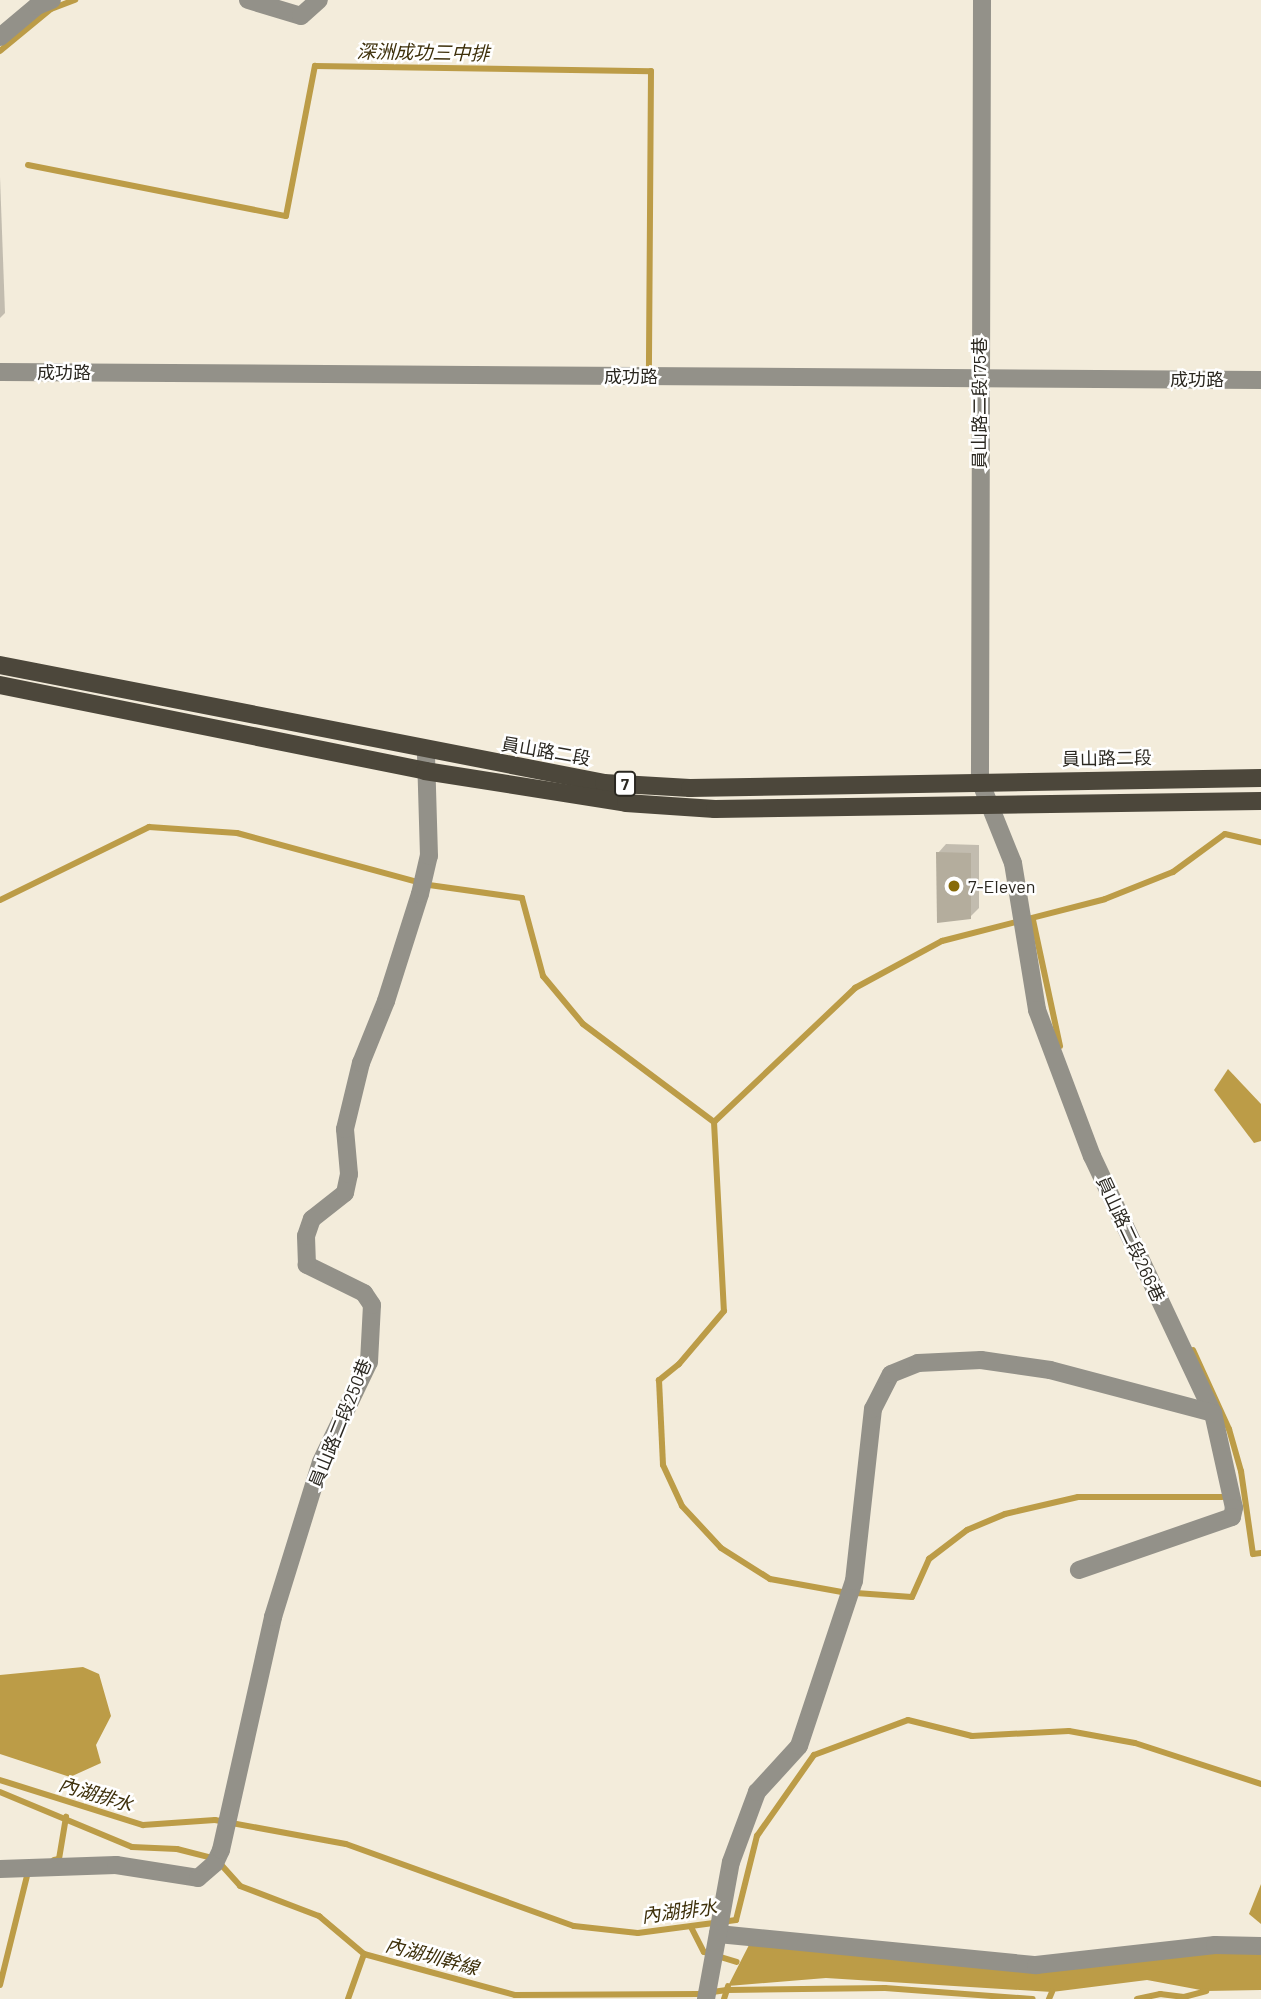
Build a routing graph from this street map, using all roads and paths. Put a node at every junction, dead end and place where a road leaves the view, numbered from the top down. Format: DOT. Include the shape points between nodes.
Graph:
graph roads {
  1 [pos="52,0"];
  2 [pos="248,0"];
  3 [pos="319,0"];
  4 [pos="982,0"];
  5 [pos="0,37"];
  6 [pos="0,372"];
  7 [pos="979,377"];
  8 [pos="1261,380"];
  9 [pos="0,665"];
  10 [pos="0,685"];
  11 [pos="426,752"];
  12 [pos="425,771"];
  13 [pos="1261,778"];
  14 [pos="980,781"];
  15 [pos="1261,801"];
  16 [pos="990,803"];
  17 [pos="1213,1413"];
  18 [pos="1079,1570"];
  19 [pos="0,1870"];
  20 [pos="719,1927"];
  21 [pos="1261,1946"];
  22 [pos="706,1999"];
  1 -- 5 [label="street" via="37,6"];
  2 -- 3 [label="street" via="301,16"];
  4 -- 7 [label="street, 員山路二段175巷"];
  6 -- 7 [label="street, 成功路"];
  7 -- 8 [label="street, 成功路"];
  7 -- 14 [label="street, 員山路二段175巷"];
  9 -- 11 [label="main road, 員山路二段 / 7"];
  10 -- 12 [label="main road, 7"];
  11 -- 12 [label="street, 員山路二段250巷"];
  11 -- 14 [label="main road, 員山路二段 / 7" via="604,783 690,789"];
  12 -- 16 [label="main road, 7" via="626,803 702,808"];
  12 -- 19 [label="street, 員山路二段250巷" via="425,869 386,1001 361,1063 345,1129 349,1174 345,1193 312,1219 306,1236 307,1265 364,1293 372,1306 369,1362 321,1462 273,1617 215,1863 198,1878 116,1865"];
  13 -- 14 [label="main road, 員山路二段 / 7"];
  14 -- 16 [label="street, 員山路二段175巷"];
  15 -- 16 [label="main road, 7"];
  16 -- 17 [label="street, 員山路二段266巷" via="1013,863 1037,1010 1088,1144"];
  17 -- 18 [label="street, 員山路二段266巷" via="1234,1508 1232,1517"];
  17 -- 20 [label="street" via="1049,1370 981,1360 918,1363 891,1374 873,1409 857,1571 800,1746 757,1792 731,1861"];
  20 -- 21 [label="street" via="1036,1965 1215,1945"];
  20 -- 22 [label="street"];
}
